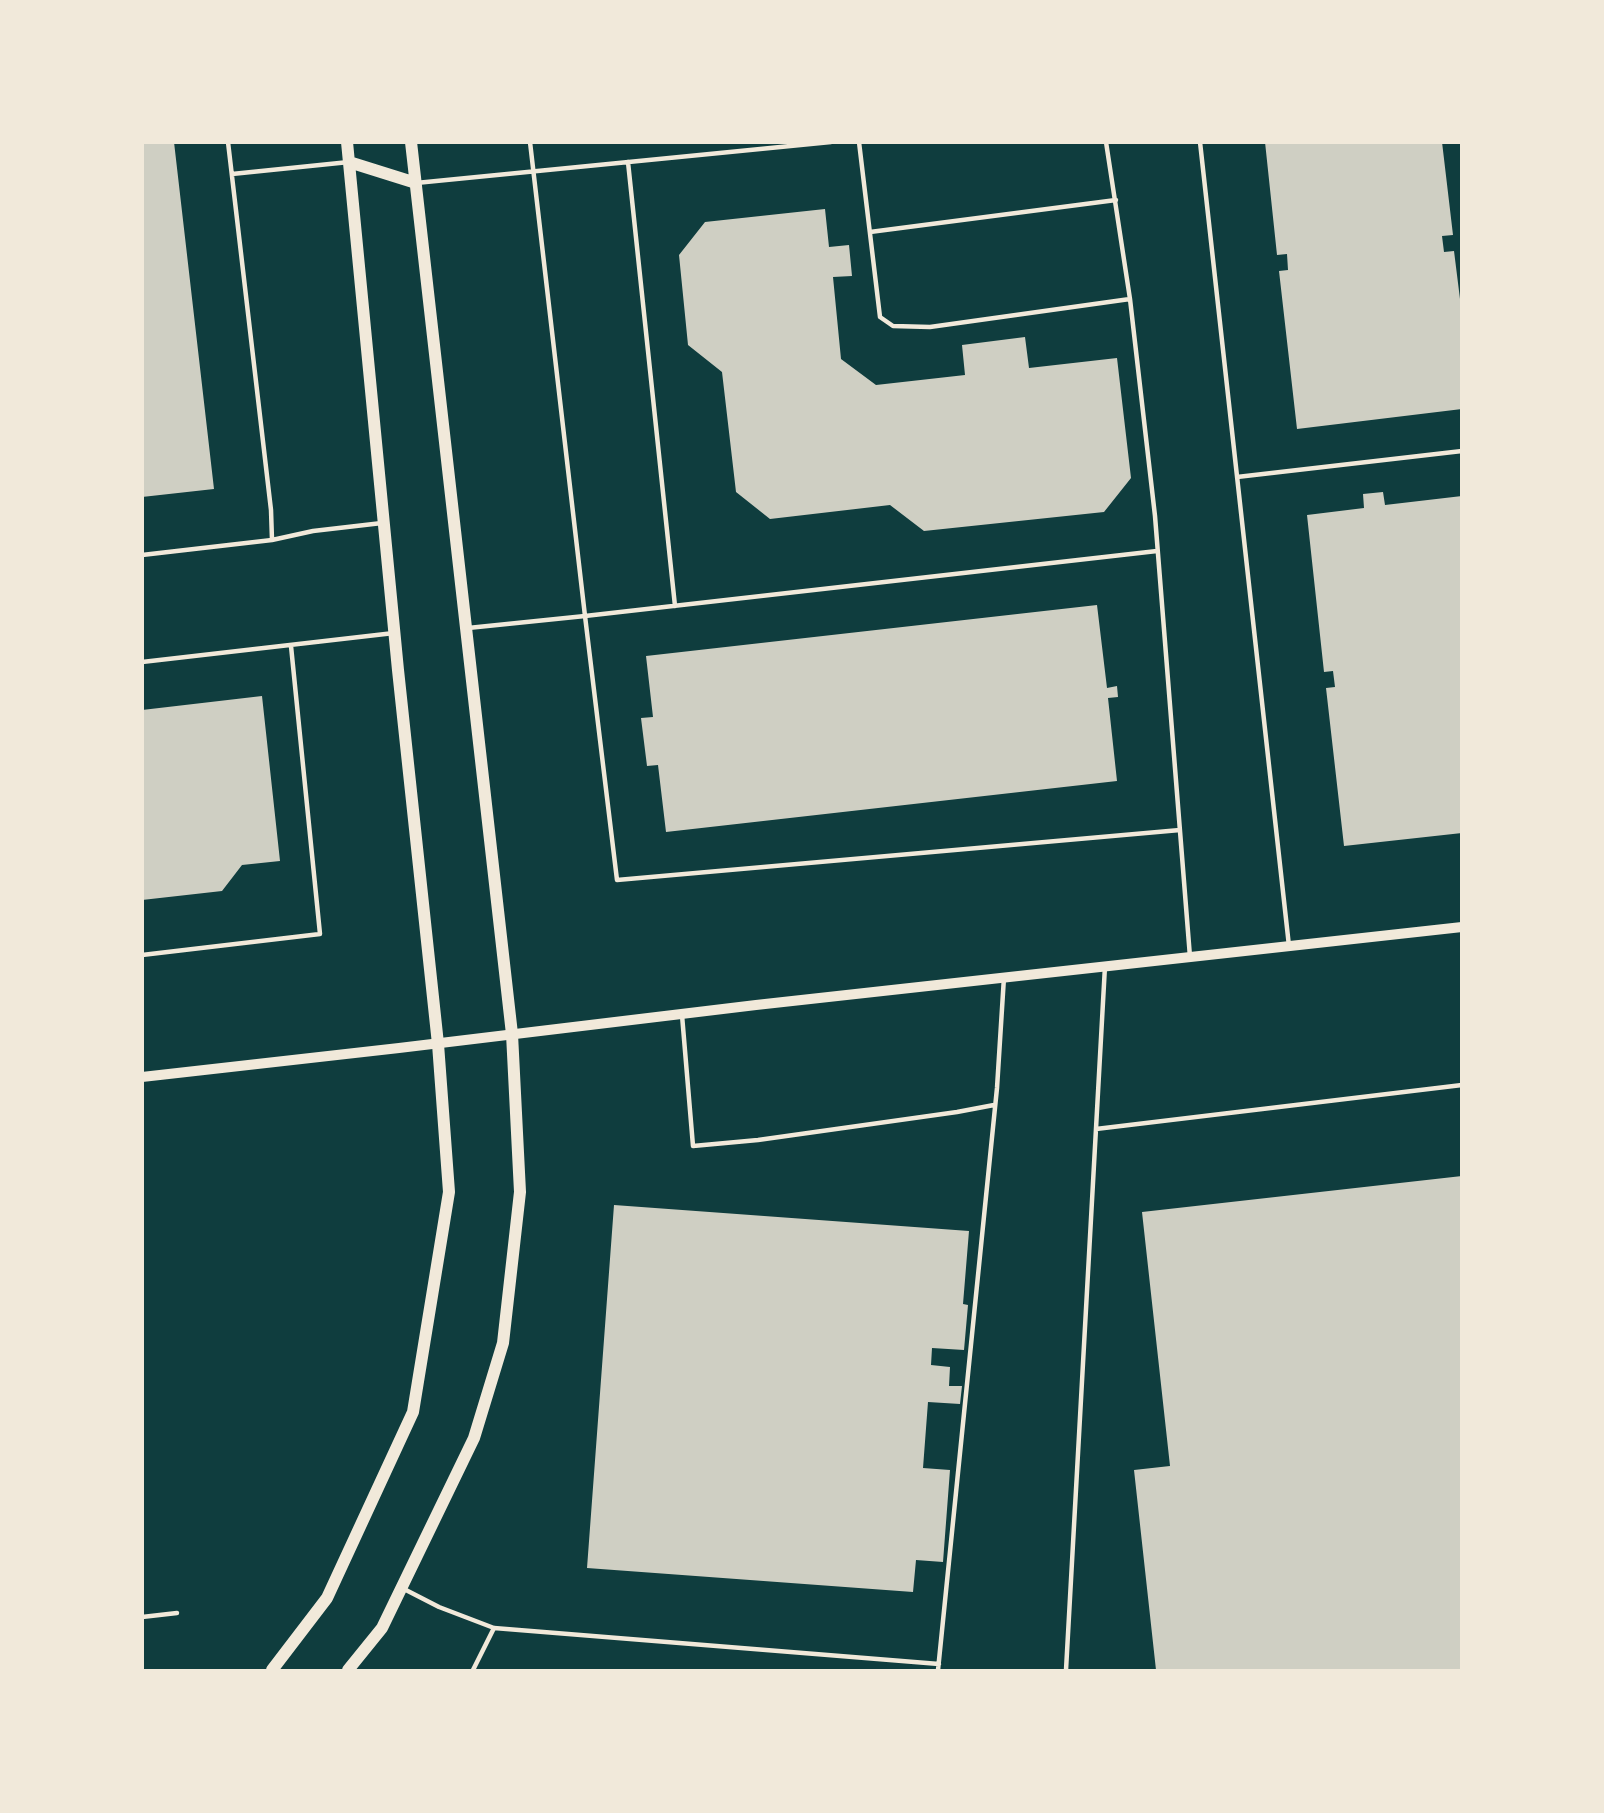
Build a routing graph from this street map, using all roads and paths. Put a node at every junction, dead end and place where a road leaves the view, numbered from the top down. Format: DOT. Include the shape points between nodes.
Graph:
graph roads {
  1 [pos="228,142"];
  2 [pos="347,142"];
  3 [pos="411,142"];
  4 [pos="530,142"];
  5 [pos="831,142"];
  6 [pos="859,142"];
  7 [pos="1107,142"];
  8 [pos="1200,142"];
  9 [pos="349,162"];
  10 [pos="628,162"];
  11 [pos="533,172"];
  12 [pos="232,174"];
  13 [pos="416,183"];
  14 [pos="1116,200"];
  15 [pos="870,232"];
  16 [pos="1130,299"];
  17 [pos="1461,452"];
  18 [pos="1237,477"];
  19 [pos="383,523"];
  20 [pos="272,540"];
  21 [pos="1157,551"];
  22 [pos="142,555"];
  23 [pos="675,606"];
  24 [pos="585,616"];
  25 [pos="466,628"];
  26 [pos="394,633"];
  27 [pos="291,646"];
  28 [pos="142,662"];
  29 [pos="1180,830"];
  30 [pos="1461,927"];
  31 [pos="1289,946"];
  32 [pos="142,955"];
  33 [pos="1190,957"];
  34 [pos="1105,966"];
  35 [pos="1004,977"];
  36 [pos="682,1014"];
  37 [pos="512,1034"];
  38 [pos="438,1044"];
  39 [pos="142,1077"];
  40 [pos="1461,1085"];
  41 [pos="994,1105"];
  42 [pos="1096,1129"];
  43 [pos="402,1588"];
  44 [pos="177,1613"];
  45 [pos="142,1617"];
  46 [pos="494,1628"];
  47 [pos="939,1664"];
  48 [pos="272,1671"];
  49 [pos="348,1671"];
  50 [pos="473,1671"];
  51 [pos="938,1671"];
  52 [pos="1066,1671"];
  1 -- 12 [label="lane"];
  2 -- 9 [label="main road"];
  3 -- 13 [label="main road"];
  4 -- 11 [label="lane"];
  5 -- 10 [label="lane"];
  6 -- 15 [label="lane"];
  7 -- 14 [label="lane"];
  8 -- 18 [label="lane"];
  9 -- 12 [label="lane"];
  9 -- 13 [label="main road"];
  9 -- 19 [label="main road"];
  10 -- 11 [label="lane"];
  10 -- 23 [label="lane"];
  11 -- 13 [label="lane"];
  11 -- 24 [label="lane"];
  12 -- 20 [label="lane"];
  13 -- 25 [label="main road"];
  14 -- 15 [label="lane"];
  14 -- 16 [label="lane"];
  15 -- 16 [label="lane" via="880,317 893,326 930,327"];
  16 -- 21 [label="lane"];
  17 -- 18 [label="lane"];
  18 -- 31 [label="lane"];
  19 -- 20 [label="lane"];
  19 -- 26 [label="main road"];
  20 -- 22 [label="lane"];
  21 -- 23 [label="lane"];
  21 -- 29 [label="lane"];
  23 -- 24 [label="lane"];
  24 -- 25 [label="lane"];
  24 -- 29 [label="lane" via="617,880"];
  25 -- 37 [label="main road"];
  26 -- 27 [label="lane"];
  26 -- 38 [label="main road"];
  27 -- 28 [label="lane"];
  27 -- 32 [label="lane" via="321,934"];
  29 -- 33 [label="lane"];
  30 -- 31 [label="street"];
  31 -- 33 [label="street"];
  33 -- 34 [label="street"];
  34 -- 35 [label="street"];
  34 -- 42 [label="lane"];
  35 -- 36 [label="street"];
  35 -- 41 [label="lane"];
  36 -- 37 [label="street"];
  36 -- 41 [label="lane" via="693,1146"];
  37 -- 38 [label="street"];
  37 -- 43 [label="main road" via="520,1192 503,1343 474,1438"];
  38 -- 39 [label="street"];
  38 -- 48 [label="main road" via="449,1192 413,1412 327,1598"];
  40 -- 42 [label="lane"];
  41 -- 47 [label="lane"];
  42 -- 52 [label="lane"];
  43 -- 46 [label="lane"];
  43 -- 49 [label="main road" via="382,1629"];
  44 -- 45 [label="lane"];
  46 -- 47 [label="lane"];
  46 -- 50 [label="lane"];
  47 -- 51 [label="lane"];
}
